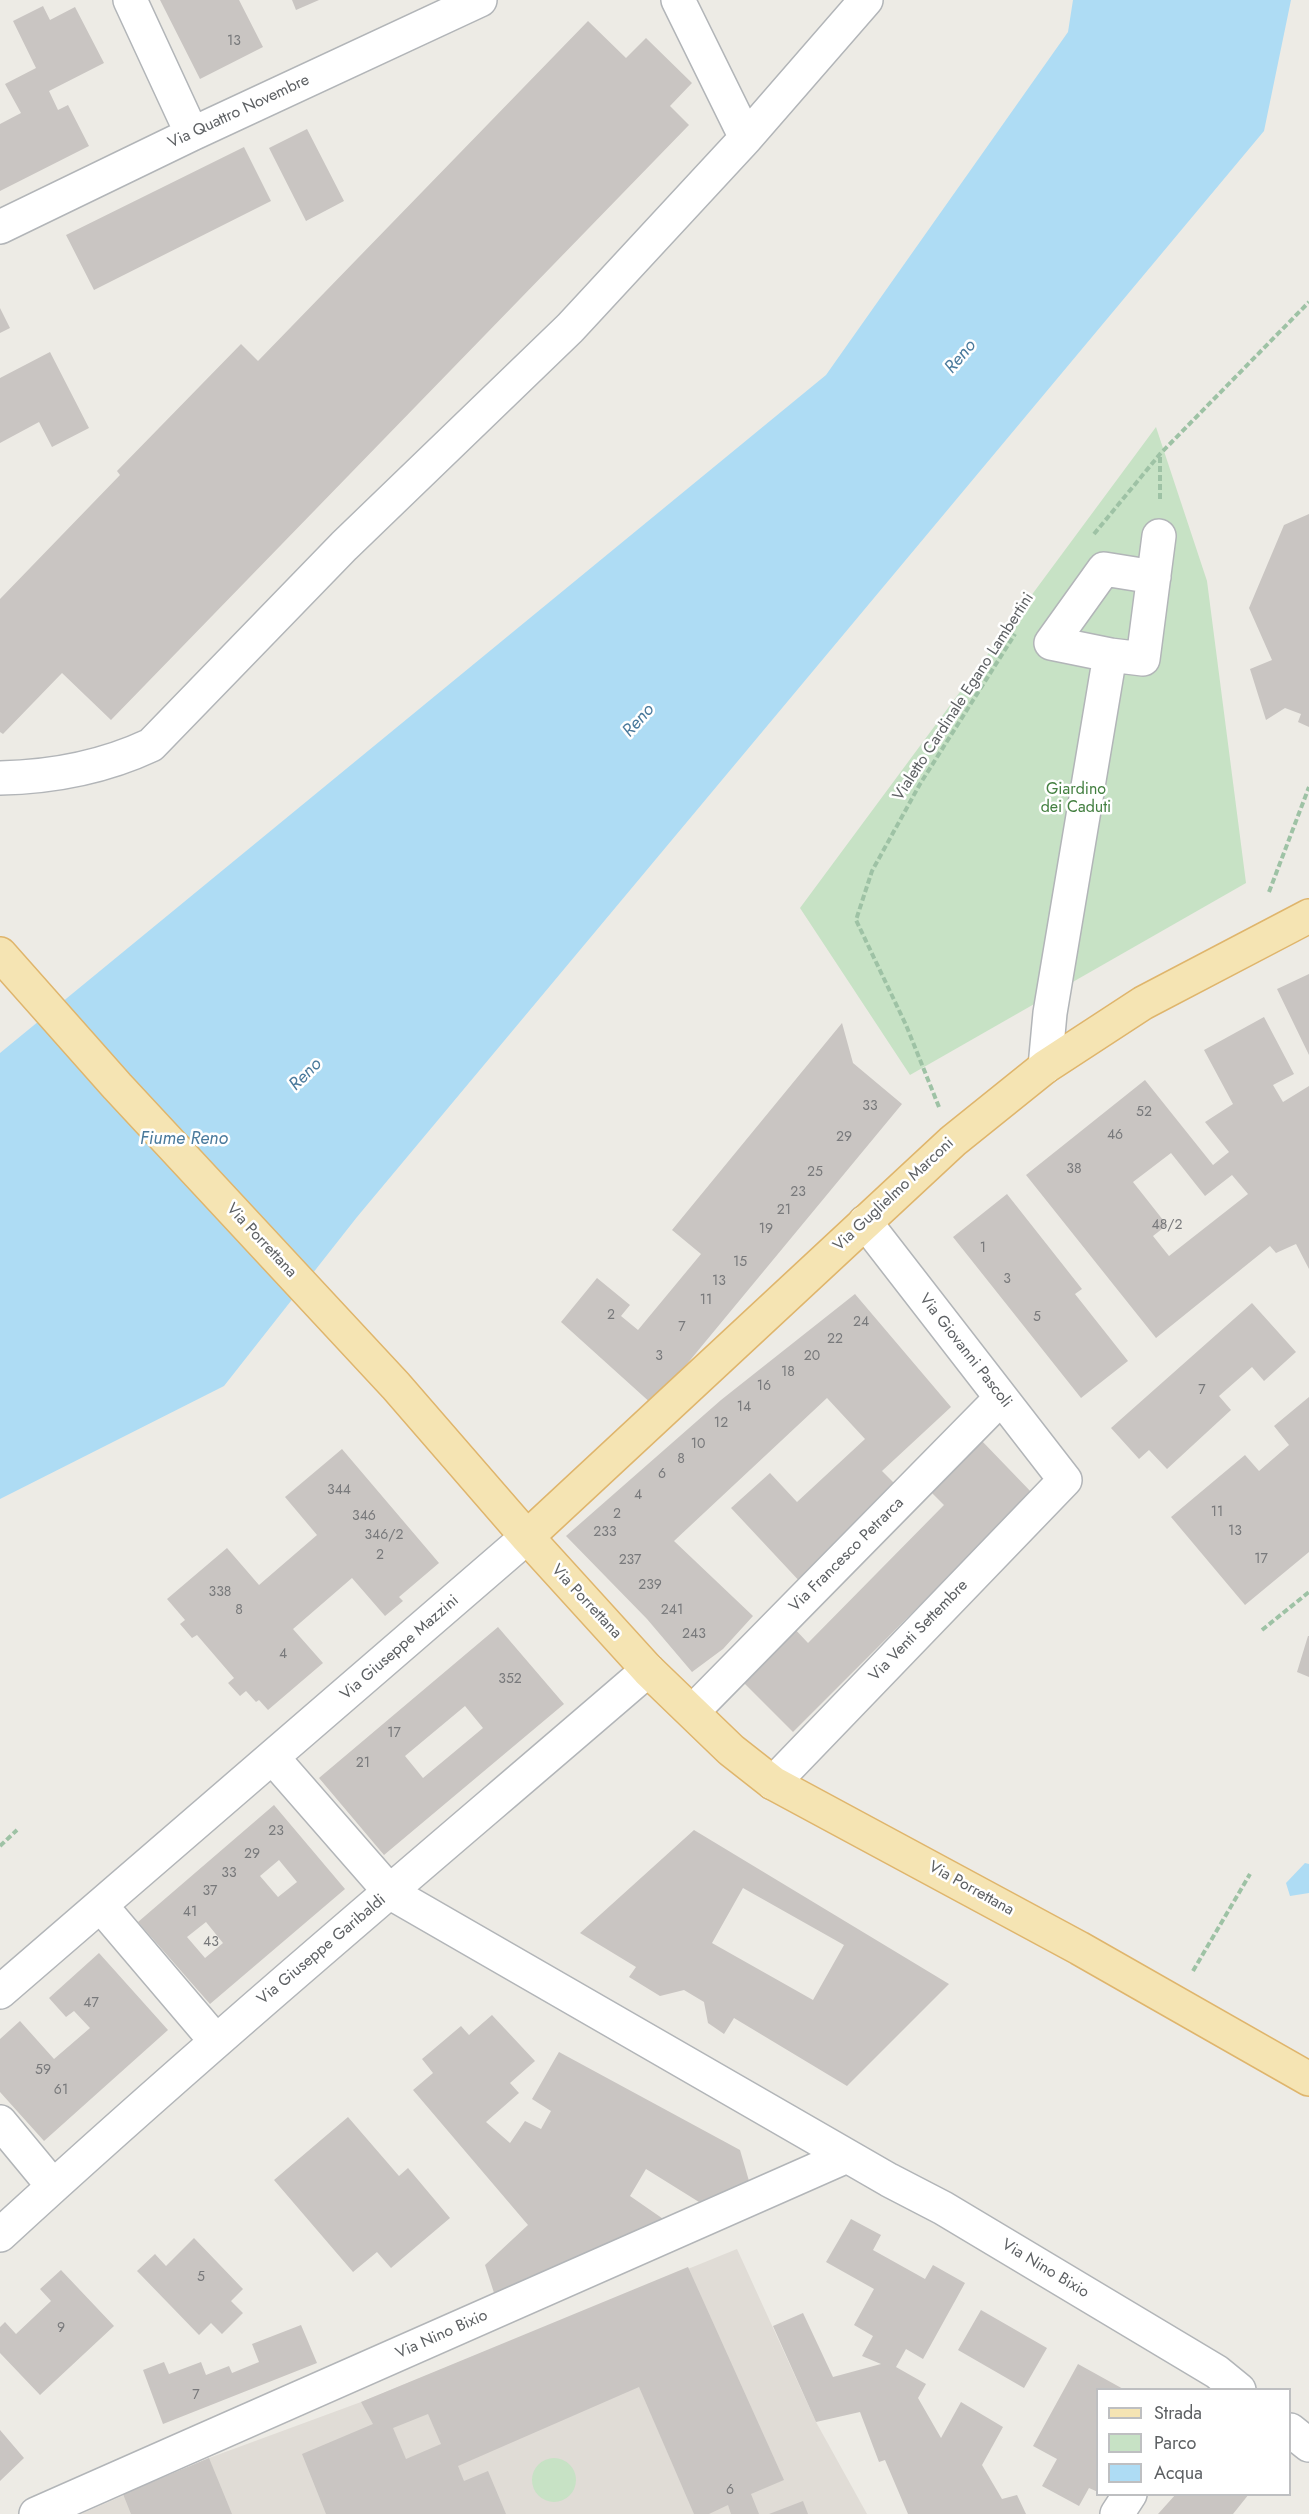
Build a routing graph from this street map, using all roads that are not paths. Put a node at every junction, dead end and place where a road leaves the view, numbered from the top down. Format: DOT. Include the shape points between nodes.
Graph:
graph roads {
  1 [pos="130,0"];
  2 [pos="480,0"];
  3 [pos="678,0"];
  4 [pos="866,0"];
  5 [pos="192,134"];
  6 [pos="746,138"];
  7 [pos="0,227"];
  8 [pos="1159,536"];
  9 [pos="1154,577"];
  10 [pos="1110,654"];
  11 [pos="0,778"];
  12 [pos="1309,916"];
  13 [pos="0,954"];
  14 [pos="1045,1067"];
  15 [pos="865,1222"];
  16 [pos="1000,1398"];
  17 [pos="1065,1480"];
  18 [pos="527,1537"];
  19 [pos="648,1670"];
  20 [pos="693,1711"];
  21 [pos="273,1758"];
  22 [pos="773,1783"];
  23 [pos="391,1893"];
  24 [pos="101,1906"];
  25 [pos="0,1992"];
  26 [pos="215,2040"];
  27 [pos="1309,2079"];
  28 [pos="0,2122"];
  29 [pos="847,2156"];
  30 [pos="53,2186"];
  31 [pos="0,2235"];
  32 [pos="1220,2384"];
  33 [pos="1291,2431"];
  34 [pos="1309,2445"];
  35 [pos="36,2514"];
  1 -- 5 [label="street"];
  2 -- 5 [label="street, Via Quattro Novembre"];
  3 -- 6 [label="street"];
  4 -- 6 [label="street"];
  5 -- 7 [label="street, Via Quattro Novembre"];
  6 -- 11 [label="street" via="570,328 344,546 151,745 121,759 81,768"];
  8 -- 9 [label="street"];
  9 -- 10 [label="street" via="1143,659"];
  9 -- 10 [label="street" via="1104,569 1051,644"];
  10 -- 14 [label="street" via="1052,1001"];
  12 -- 14 [label="main road, Via Guglielmo Marconi" via="1143,1003"];
  13 -- 18 [label="main road, Via Porrettana" via="125,1095 396,1386"];
  14 -- 15 [label="main road, Via Guglielmo Marconi" via="953,1141"];
  15 -- 16 [label="street, Via Giovanni Pascoli"];
  15 -- 18 [label="main road, Via Guglielmo Marconi"];
  16 -- 17 [label="street, Via Giovanni Pascoli"];
  16 -- 20 [label="street, Via Francesco Petrarca"];
  17 -- 22 [label="street, Via Venti Settembre"];
  18 -- 19 [label="main road, Via Porrettana"];
  18 -- 21 [label="street, Via Giuseppe Mazzini"];
  19 -- 20 [label="main road, Via Porrettana"];
  19 -- 23 [label="street, Via Giuseppe Garibaldi"];
  20 -- 22 [label="main road, Via Porrettana" via="731,1750"];
  21 -- 23 [label="street"];
  21 -- 24 [label="street, Via Giuseppe Mazzini"];
  22 -- 27 [label="main road, Via Porrettana" via="1079,1948"];
  23 -- 26 [label="street, Via Giuseppe Garibaldi"];
  23 -- 29 [label="street, Via Nino Bixio"];
  24 -- 25 [label="street, Via Giuseppe Mazzini"];
  24 -- 26 [label="street"];
  26 -- 30 [label="street, Via Giuseppe Garibaldi"];
  28 -- 30 [label="street"];
  29 -- 32 [label="street, Via Nino Bixio" via="943,2208"];
  29 -- 35 [label="street, Via Nino Bixio"];
  30 -- 31 [label="street, Via Giuseppe Garibaldi"];
  33 -- 34 [label="street"];
}
